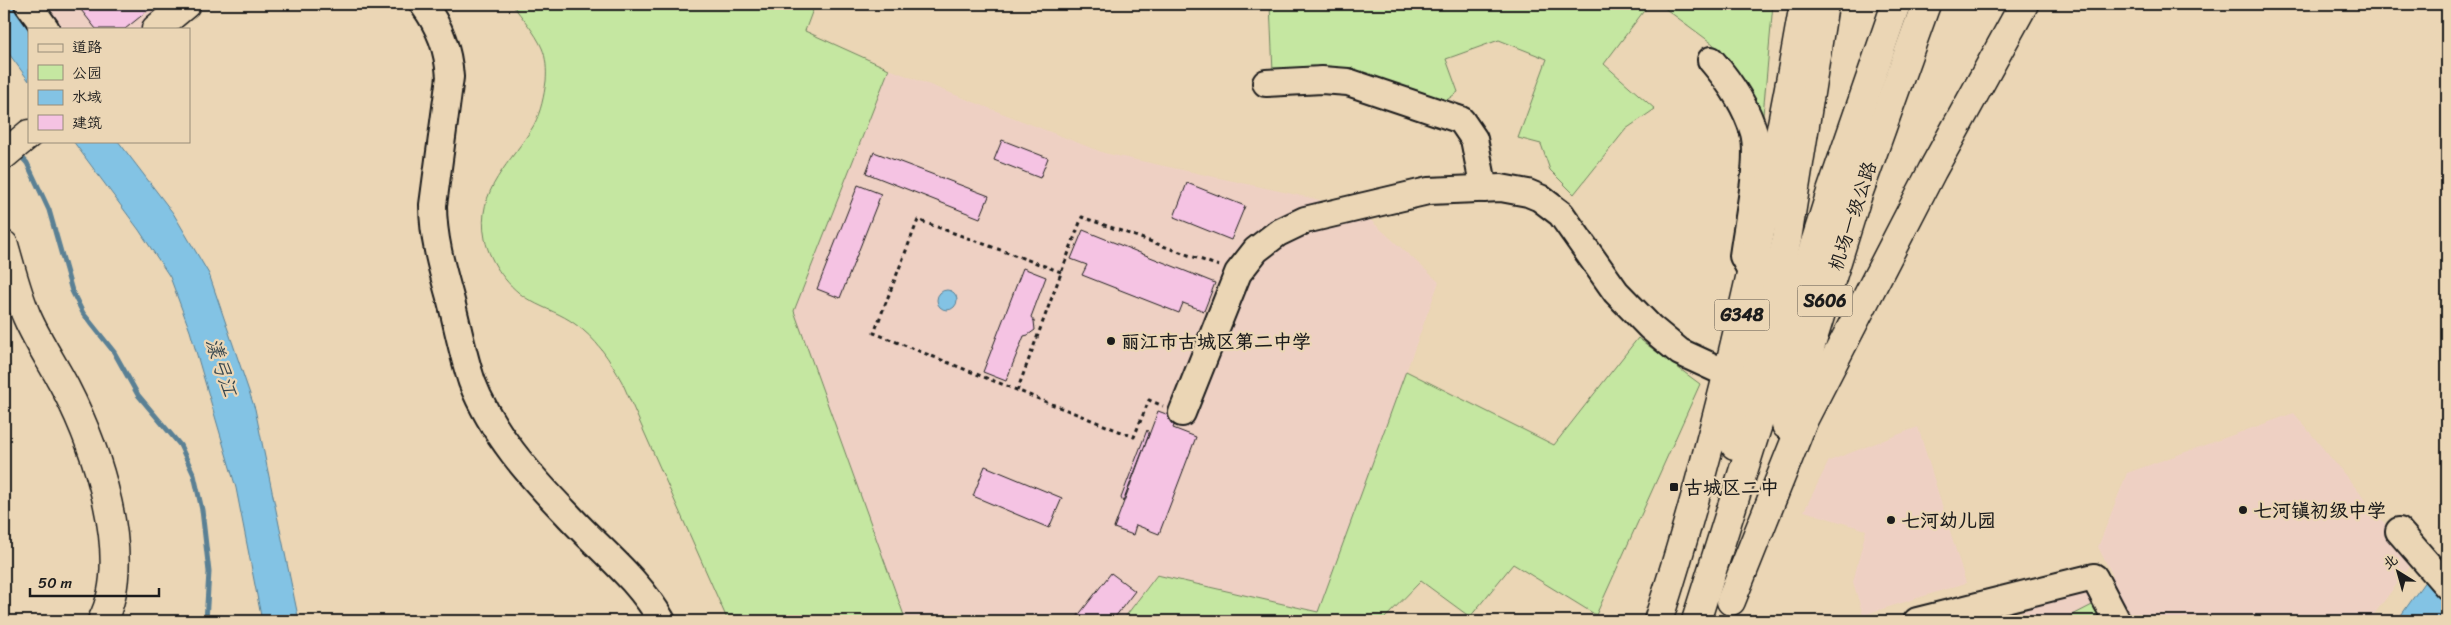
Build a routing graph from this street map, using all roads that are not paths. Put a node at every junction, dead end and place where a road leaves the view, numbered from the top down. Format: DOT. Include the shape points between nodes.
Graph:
graph roads {
  1 [pos="28,4"];
  2 [pos="186,4"];
  3 [pos="423,4"];
  4 [pos="1804,4"];
  5 [pos="1824,4"];
  6 [pos="1896,4"];
  7 [pos="1926,4"];
  8 [pos="2024,4"];
  9 [pos="45,28"];
  10 [pos="157,28"];
  11 [pos="1712,60"];
  12 [pos="1266,83"];
  13 [pos="28,135"];
  14 [pos="4,155"];
  15 [pos="1484,189"];
  16 [pos="4,245"];
  17 [pos="1752,272"];
  18 [pos="1728,374"];
  19 [pos="1182,413"];
  20 [pos="2399,531"];
  21 [pos="2447,586"];
  22 [pos="1706,593"];
  23 [pos="1728,611"];
  24 [pos="102,621"];
  25 [pos="662,621"];
  26 [pos="1658,621"];
  27 [pos="1696,621"];
  28 [pos="1917,621"];
  29 [pos="2117,621"];
  1 -- 9 [label="street"];
  2 -- 10 [label="main road"];
  3 -- 25 [label="street" via="439,29 448,57 450,77 433,221 437,250 472,382 517,457 566,514 632,577"];
  4 -- 17 [label="main road, G348" via="1766,213"];
  5 -- 22 [label="main road" via="1787,239 1740,420"];
  6 -- 22 [label="main road, 机场一级公路 / S606" via="1832,188"];
  7 -- 23 [label="main road, 机场一级公路 / S606" via="1857,197"];
  8 -- 23 [label="main road" via="1932,171 1804,419"];
  11 -- 17 [label="street" via="1735,91 1754,134 1756,162 1743,256"];
  12 -- 15 [label="street" via="1348,82 1461,120 1474,139"];
  13 -- 14 [label="main road"];
  15 -- 18 [label="street" via="1515,189 1551,206 1561,214 1616,292 1650,327 1680,352"];
  15 -- 19 [label="street" via="1428,191 1319,216 1291,226 1267,240 1238,273"];
  16 -- 24 [label="main road" via="26,316 79,418 102,482 112,535 115,575"];
  17 -- 18 [label="main road, G348"];
  18 -- 26 [label="main road, G348" via="1694,507"];
  20 -- 21 [label="street"];
  22 -- 27 [label="main road"];
  28 -- 29 [label="street" via="2094,577"];
}
